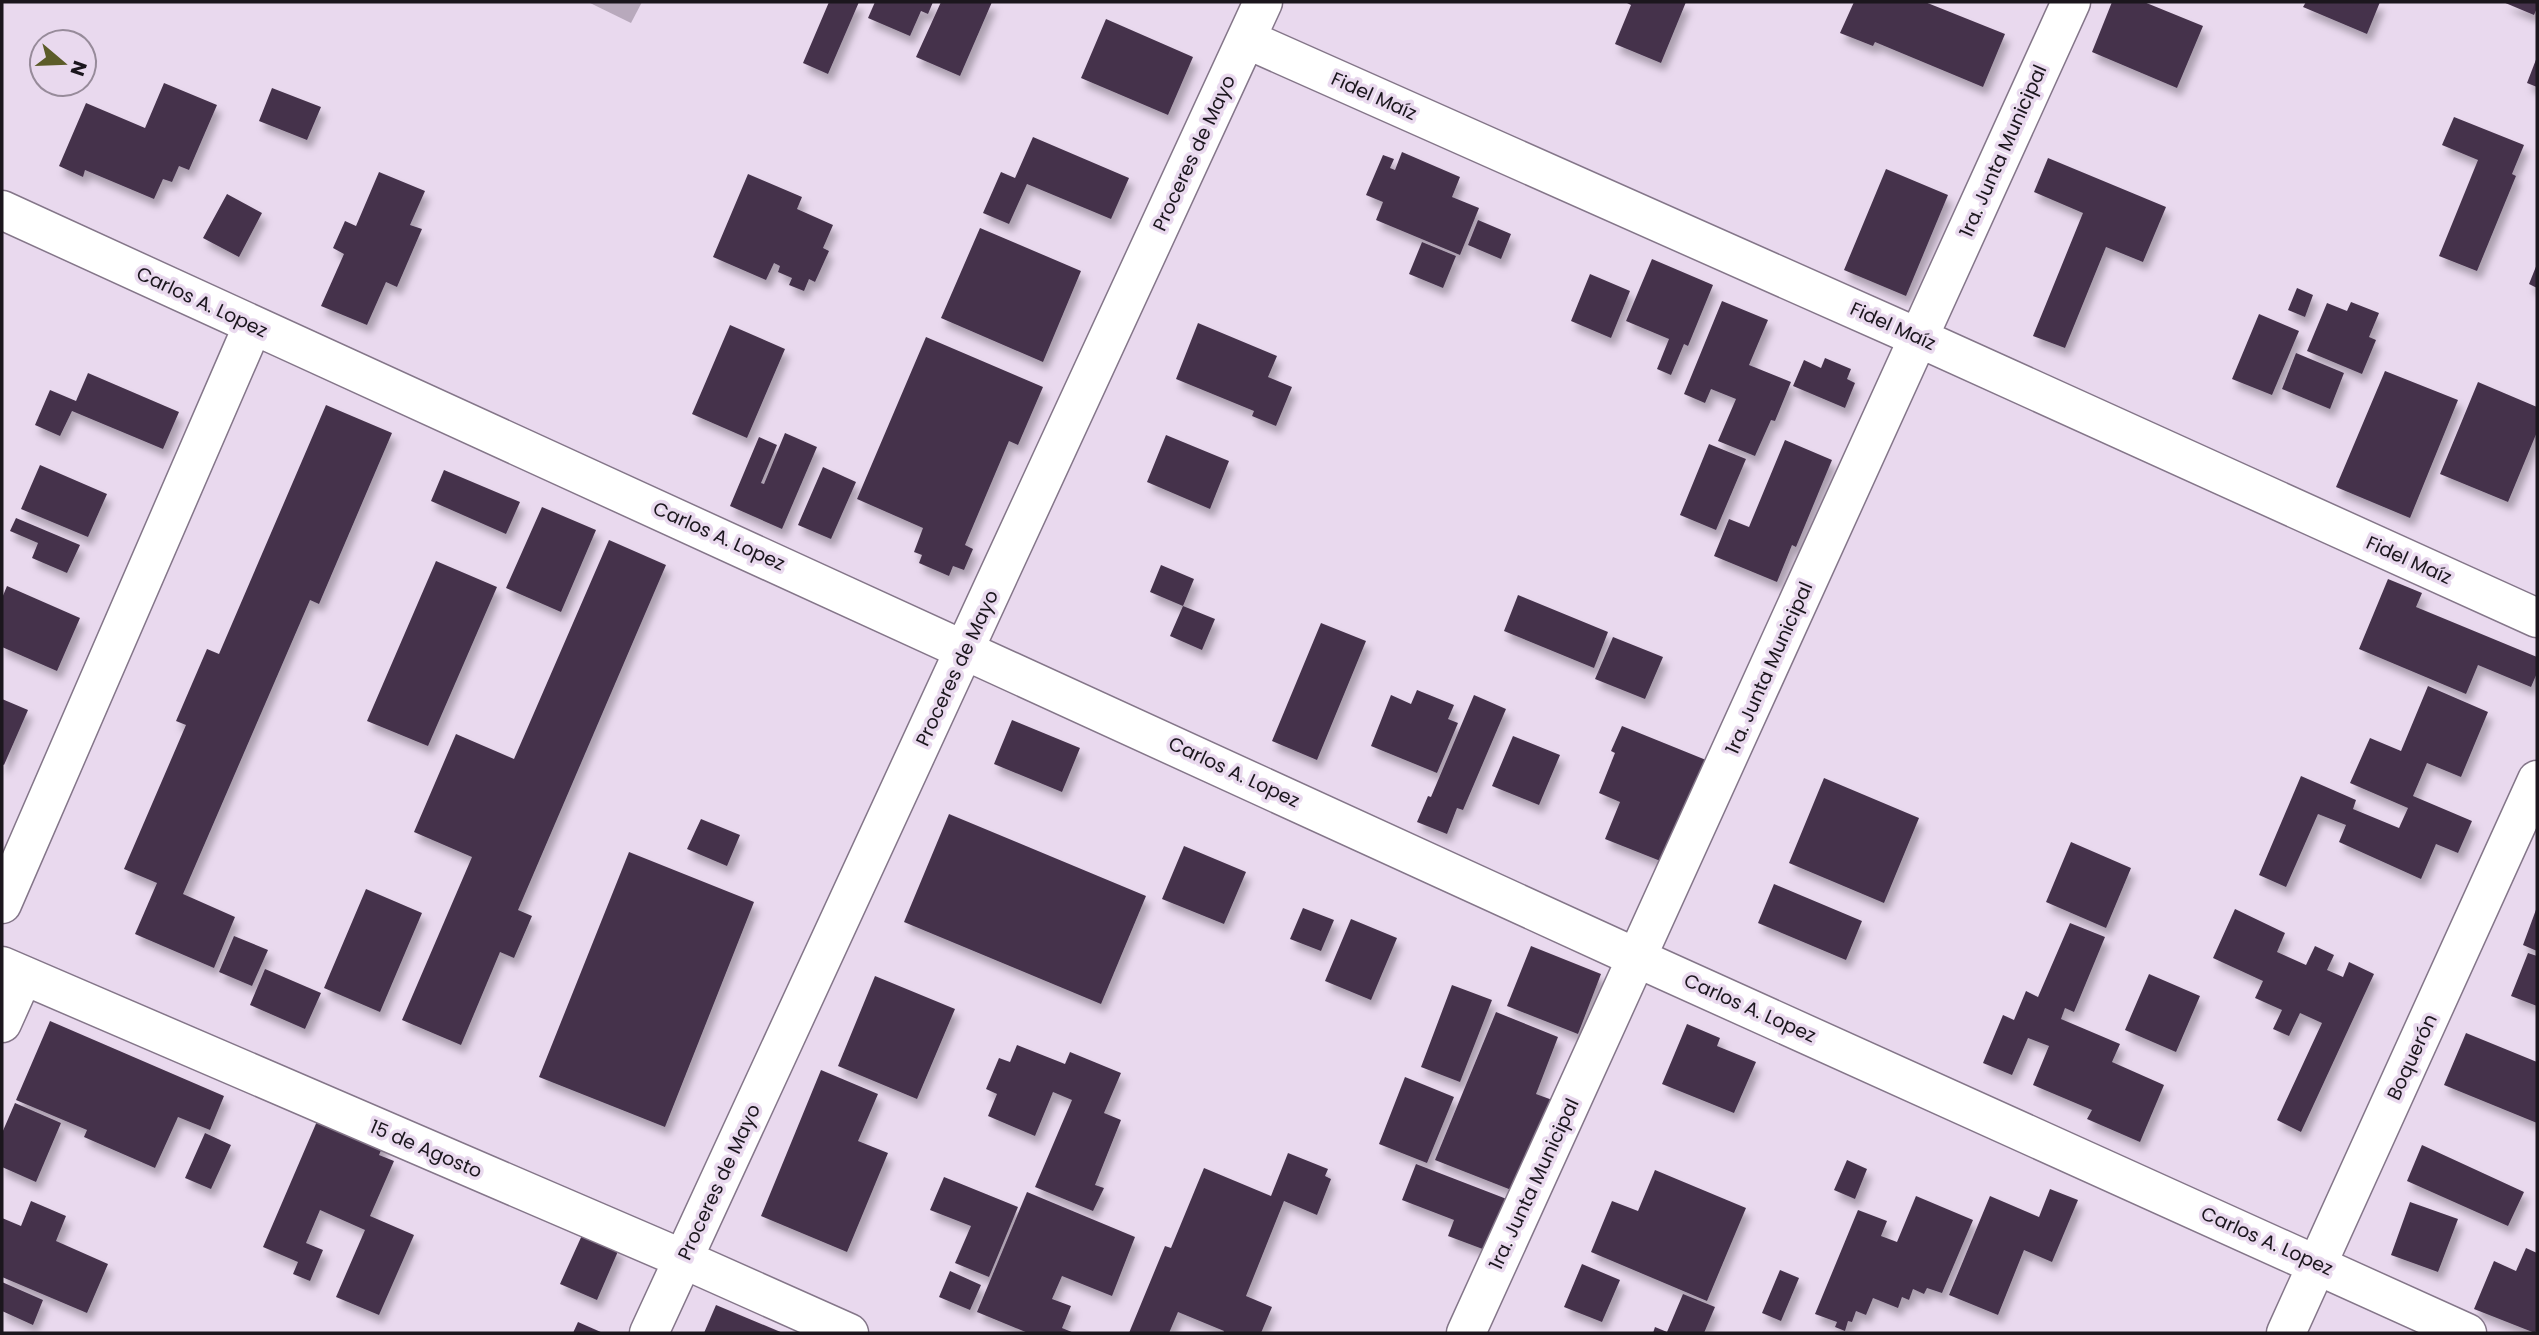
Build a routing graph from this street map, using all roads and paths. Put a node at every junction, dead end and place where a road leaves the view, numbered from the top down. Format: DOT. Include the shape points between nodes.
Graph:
graph roads {
  1 [pos="1263,2"];
  2 [pos="2071,2"];
  3 [pos="1246,39"];
  4 [pos="2,210"];
  5 [pos="253,325"];
  6 [pos="1919,338"];
  7 [pos="2537,618"];
  8 [pos="966,649"];
  9 [pos="2537,780"];
  10 [pos="2,904"];
  11 [pos="1637,958"];
  12 [pos="12,971"];
  13 [pos="2,1023"];
  14 [pos="683,1259"];
  15 [pos="2318,1264"];
  16 [pos="649,1333"];
  17 [pos="849,1333"];
  18 [pos="1466,1333"];
  19 [pos="2286,1333"];
  20 [pos="2467,1333"];
  1 -- 3 [label="street, Proceres de Mayo"];
  2 -- 6 [label="street, 1ra. Junta Municipal"];
  3 -- 6 [label="street, Fidel Maíz"];
  3 -- 8 [label="street, Proceres de Mayo"];
  4 -- 5 [label="street, Carlos A. Lopez"];
  5 -- 8 [label="street, Carlos A. Lopez"];
  5 -- 10 [label="street"];
  6 -- 7 [label="street, Fidel Maíz"];
  6 -- 11 [label="street, 1ra. Junta Municipal"];
  8 -- 11 [label="street, Carlos A. Lopez"];
  8 -- 14 [label="street, Proceres de Mayo"];
  9 -- 15 [label="street, Boquerón"];
  11 -- 15 [label="street, Carlos A. Lopez"];
  11 -- 18 [label="street, 1ra. Junta Municipal"];
  12 -- 13 [label="street"];
  12 -- 14 [label="street, 15 de Agosto"];
  14 -- 16 [label="street, Proceres de Mayo"];
  14 -- 17 [label="street, 15 de Agosto"];
  15 -- 19 [label="street, Boquerón"];
  15 -- 20 [label="street, Carlos A. Lopez"];
}
